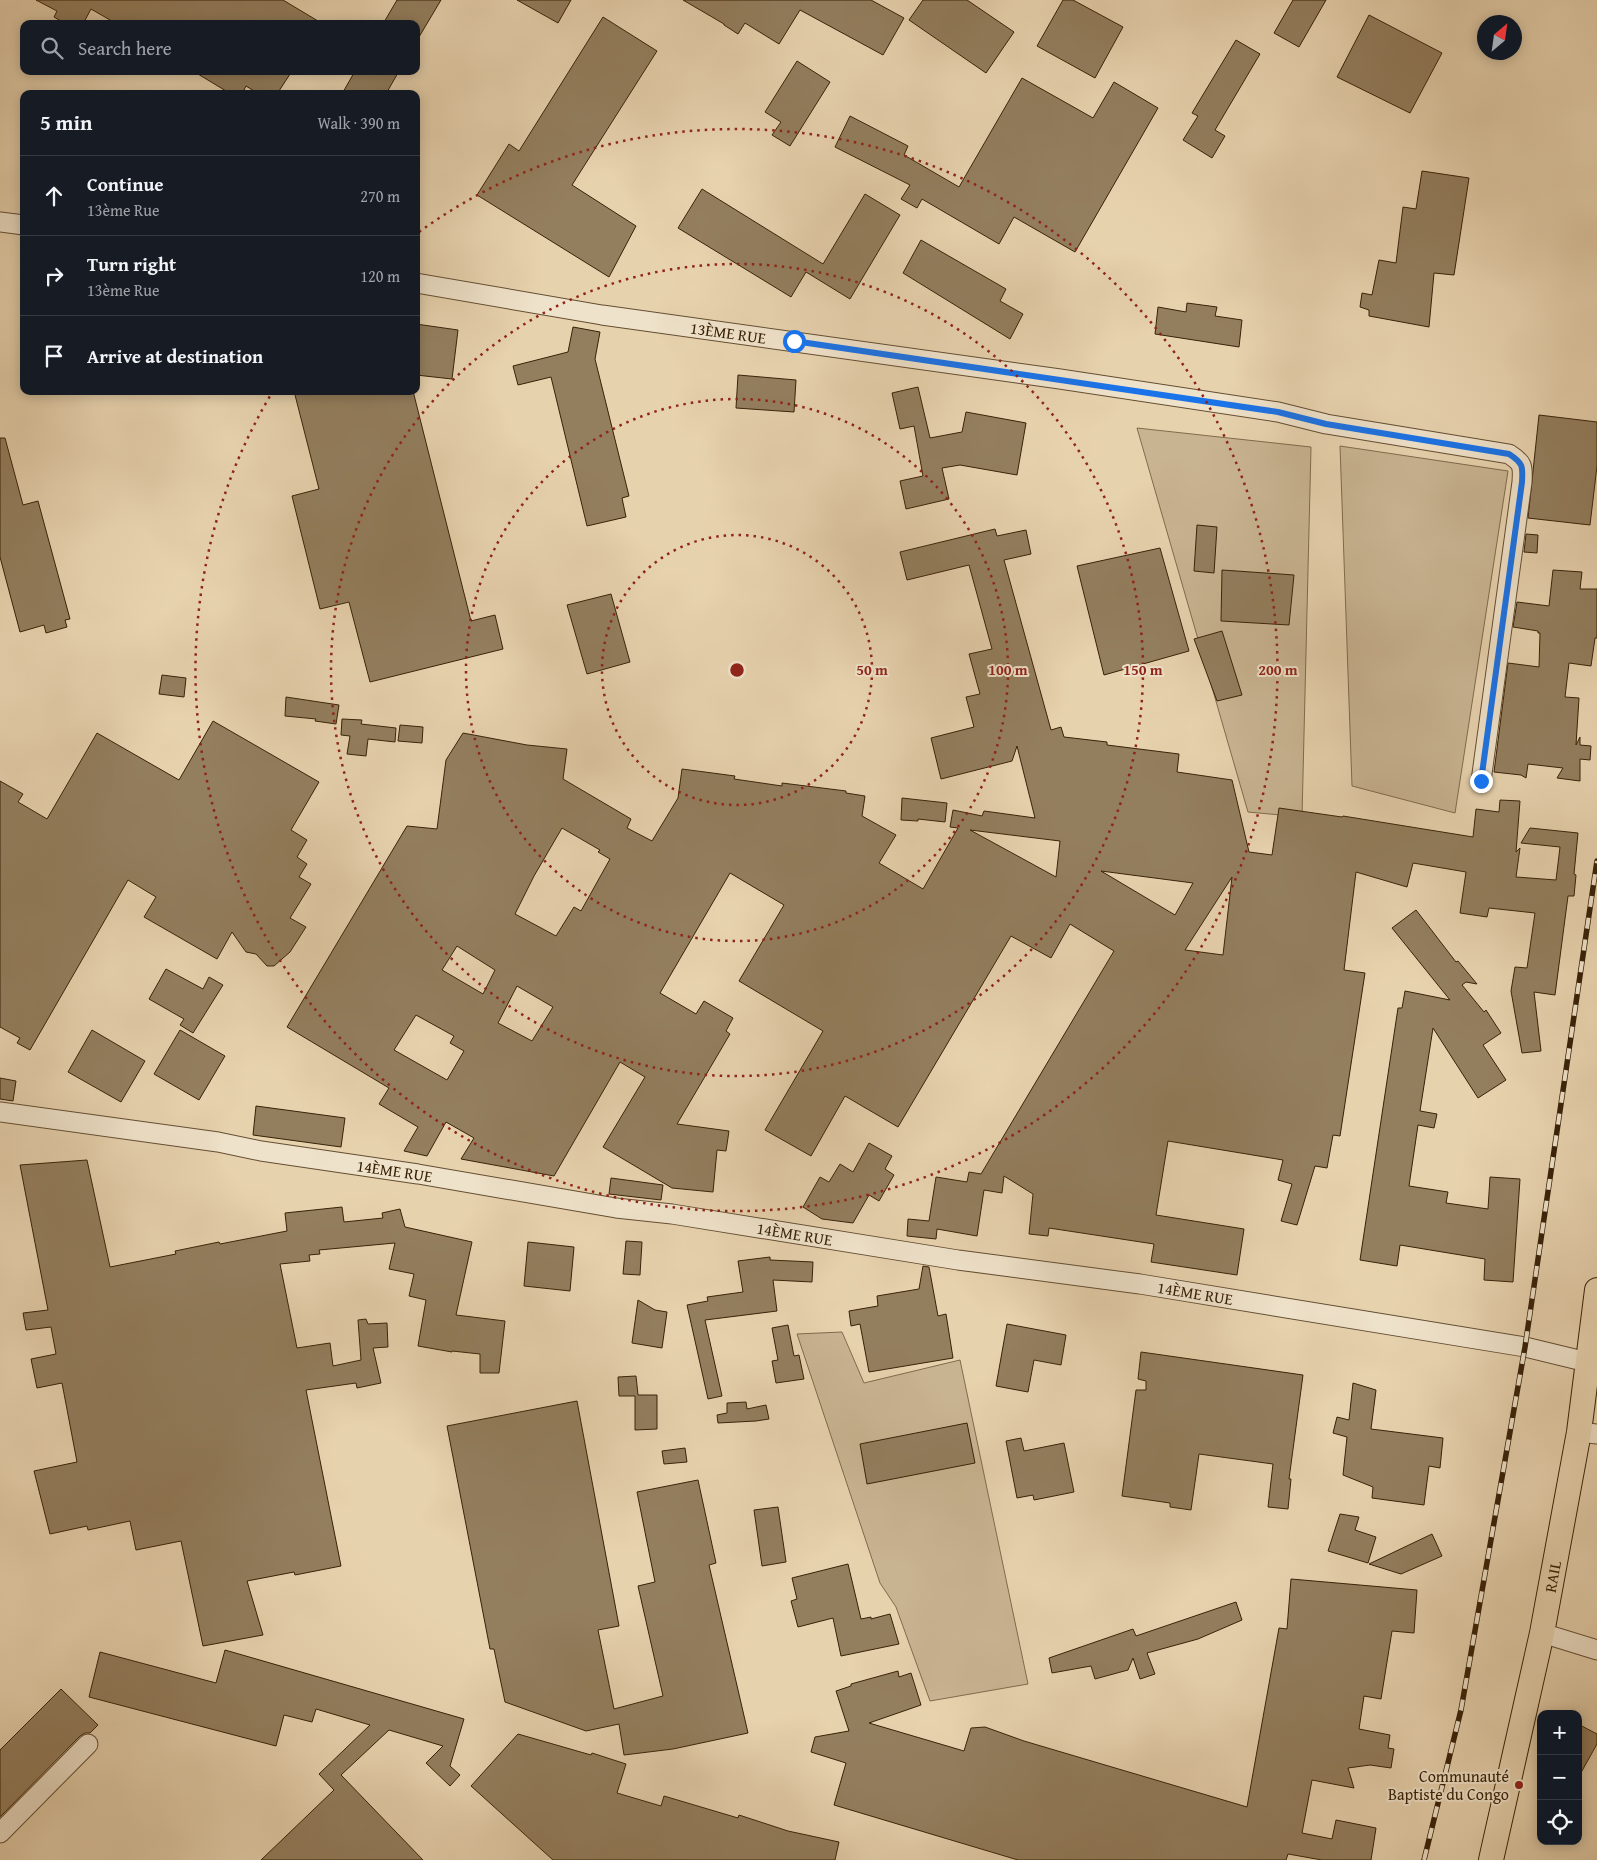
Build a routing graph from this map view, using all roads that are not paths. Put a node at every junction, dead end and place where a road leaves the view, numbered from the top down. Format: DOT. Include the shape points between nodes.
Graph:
graph roads {
  1 [pos="0,222"];
  2 [pos="20,224"];
  3 [pos="420,284"];
  4 [pos="1481,781"];
  5 [pos="0,1112"];
  6 [pos="1597,1290"];
  7 [pos="1587,1362"];
  8 [pos="1588,1433"];
  9 [pos="1542,1633"];
  10 [pos="1597,1650"];
  11 [pos="88,1744"];
  12 [pos="0,1833"];
  13 [pos="1491,1860"];
  1 -- 2 [label="street"];
  3 -- 4 [label="street, 13ÈME RUE" via="602,315 1259,409 1326,424 1509,454 1520,461 1522,482"];
  5 -- 7 [label="street, 14ÈME RUE" via="218,1142 616,1208 958,1260 1140,1284 1525,1346"];
  6 -- 7 [label="main road, RAIL"];
  7 -- 8 [label="main road, RAIL"];
  8 -- 9 [label="main road, RAIL"];
  9 -- 10 [label="street"];
  9 -- 13 [label="main road, RAIL"];
  11 -- 12 [label="street"];
}
